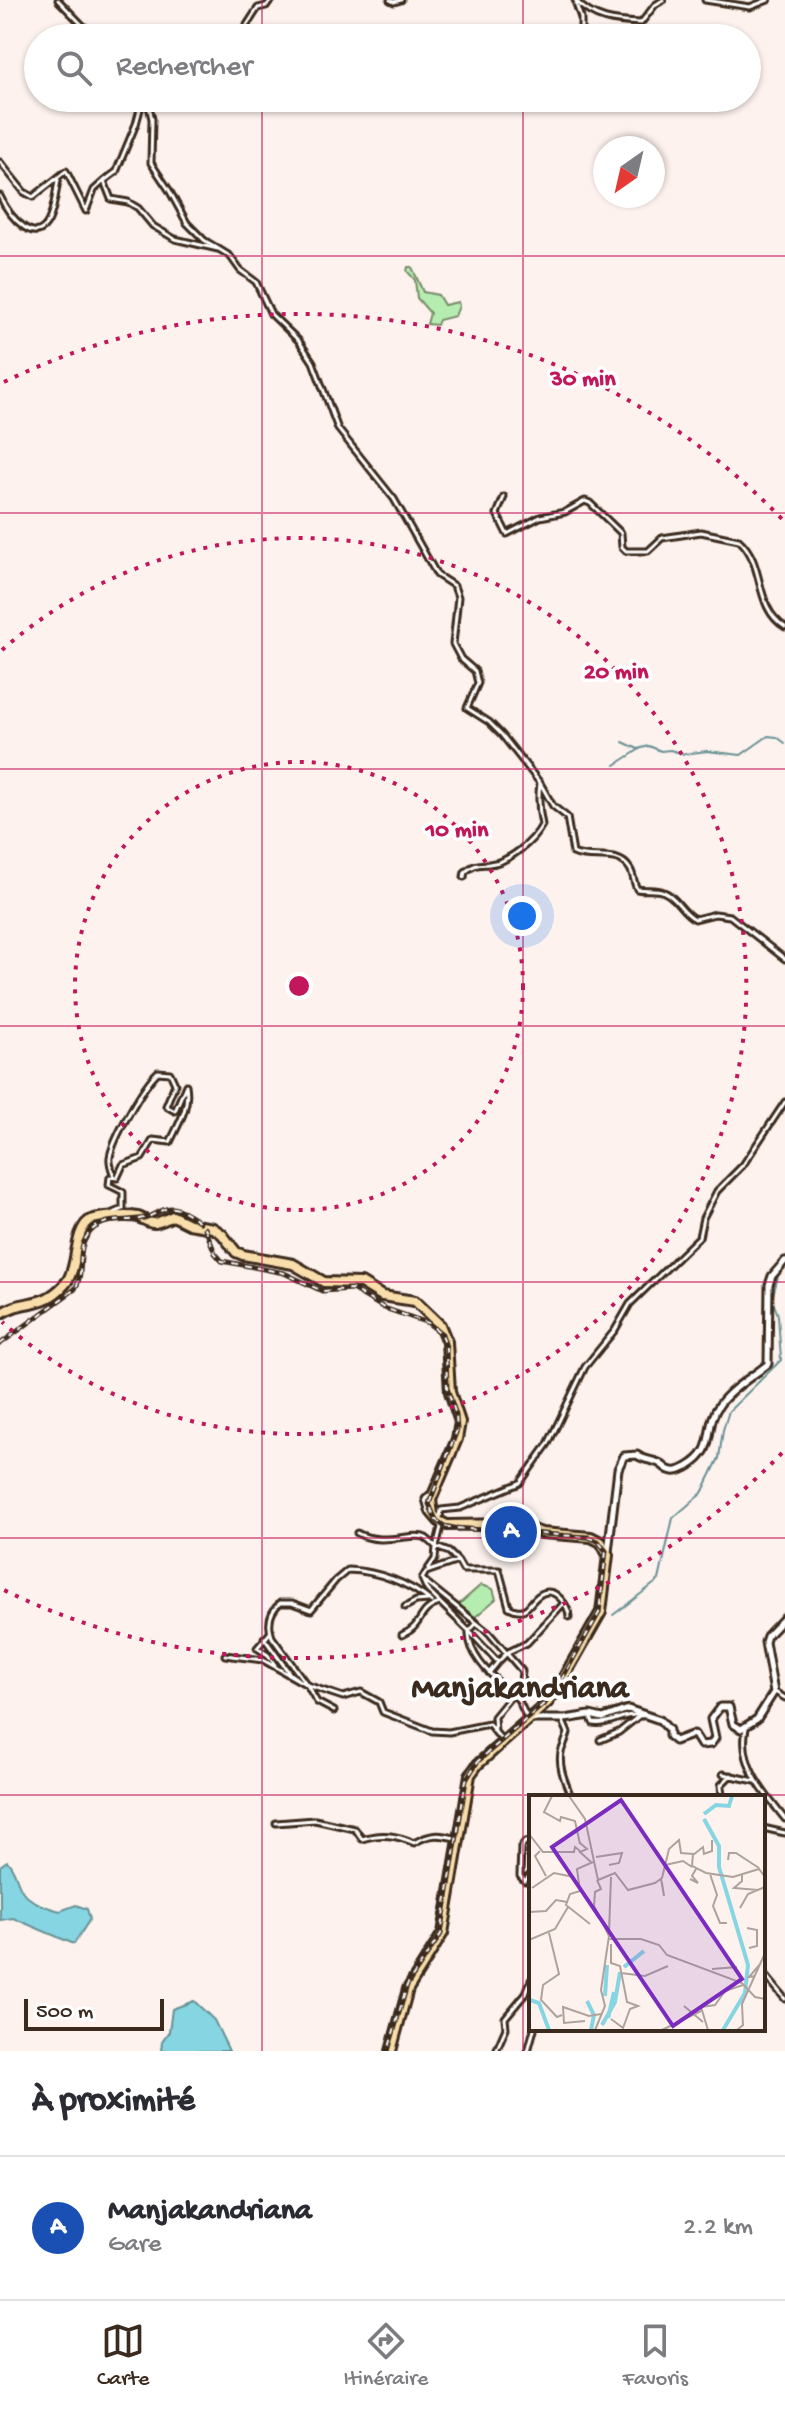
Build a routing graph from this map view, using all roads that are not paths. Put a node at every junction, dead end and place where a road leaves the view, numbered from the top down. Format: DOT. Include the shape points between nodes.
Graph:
graph roads {
  1 [pos="58,0"];
  2 [pos="272,0"];
  3 [pos="390,0"];
  4 [pos="401,0"];
  5 [pos="575,0"];
  6 [pos="655,0"];
  7 [pos="663,0"];
  8 [pos="705,0"];
  9 [pos="768,0"];
  10 [pos="726,2"];
  11 [pos="653,6"];
  12 [pos="81,24"];
  13 [pos="248,24"];
  14 [pos="581,24"];
  15 [pos="140,112"];
  16 [pos="150,112"];
  17 [pos="0,162"];
  18 [pos="60,177"];
  19 [pos="104,181"];
  20 [pos="0,196"];
  21 [pos="222,250"];
  22 [pos="504,497"];
  23 [pos="785,627"];
  24 [pos="540,783"];
  25 [pos="464,877"];
  26 [pos="785,959"];
  27 [pos="785,1102"];
  28 [pos="114,1176"];
  29 [pos="95,1218"];
  30 [pos="785,1261"];
  31 [pos="0,1314"];
  32 [pos="433,1492"];
  33 [pos="447,1525"];
  34 [pos="357,1533"];
  35 [pos="436,1547"];
  36 [pos="608,1555"];
  37 [pos="458,1561"];
  38 [pos="426,1572"];
  39 [pos="422,1579"];
  40 [pos="432,1602"];
  41 [pos="440,1603"];
  42 [pos="564,1603"];
  43 [pos="405,1607"];
  44 [pos="465,1613"];
  45 [pos="569,1617"];
  46 [pos="785,1617"];
  47 [pos="458,1620"];
  48 [pos="477,1623"];
  49 [pos="469,1631"];
  50 [pos="270,1633"];
  51 [pos="402,1635"];
  52 [pos="264,1638"];
  53 [pos="279,1645"];
  54 [pos="273,1650"];
  55 [pos="507,1653"];
  56 [pos="225,1655"];
  57 [pos="268,1655"];
  58 [pos="288,1659"];
  59 [pos="498,1662"];
  60 [pos="283,1666"];
  61 [pos="276,1668"];
  62 [pos="489,1673"];
  63 [pos="300,1681"];
  64 [pos="307,1685"];
  65 [pos="505,1688"];
  66 [pos="774,1692"];
  67 [pos="512,1695"];
  68 [pos="785,1698"];
  69 [pos="334,1711"];
  70 [pos="590,1715"];
  71 [pos="643,1716"];
  72 [pos="562,1719"];
  73 [pos="528,1720"];
  74 [pos="746,1727"];
  75 [pos="495,1732"];
  76 [pos="668,1732"];
  77 [pos="600,1740"];
  78 [pos="504,1741"];
  79 [pos="723,1774"];
  80 [pos="731,1775"];
  81 [pos="755,1781"];
  82 [pos="570,1795"];
  83 [pos="722,1795"];
  84 [pos="785,1819"];
  85 [pos="276,1823"];
  86 [pos="765,1828"];
  87 [pos="785,1833"];
  88 [pos="458,1839"];
  89 [pos="529,1841"];
  90 [pos="529,1876"];
  91 [pos="765,1974"];
  92 [pos="529,1985"];
  93 [pos="785,1999"];
  94 [pos="533,2031"];
  95 [pos="391,2051"];
  96 [pos="496,2051"];
  97 [pos="528,2051"];
  1 -- 12 [label="street"];
  2 -- 13 [label="street" via="258,8"];
  3 -- 4 [label="street"];
  5 -- 11 [label="street" via="602,19 629,23 641,23"];
  5 -- 14 [label="street"];
  6 -- 11 [label="street"];
  7 -- 11 [label="street"];
  8 -- 10 [label="street"];
  9 -- 10 [label="street" via="750,7"];
  15 -- 19 [label="street" via="116,172"];
  16 -- 21 [label="street" via="151,163 191,228"];
  17 -- 18 [label="street" via="33,197"];
  18 -- 19 [label="street" via="67,171 86,211"];
  18 -- 20 [label="street" via="54,211 38,232 13,219"];
  19 -- 21 [label="street" via="111,199 138,208 159,230 193,245"];
  21 -- 24 [label="street" via="256,282 271,314 306,351 338,429 394,499 437,575 454,586 458,597 453,644 478,683 467,708 496,728"];
  22 -- 23 [label="street" via="497,514 507,534 585,501 619,531 626,551 648,551 662,538 701,532 739,540 753,558 768,609"];
  24 -- 25 [label="street" via="542,825 537,835 507,857 473,865"];
  24 -- 26 [label="street" via="553,806 567,817 575,855 623,862 639,890 668,894 695,919 730,916"];
  27 -- 33 [label="street" via="743,1165 717,1191 699,1237 630,1304 585,1367 548,1444 520,1483 460,1508 441,1510"];
  28 -- 28 [label="street" via="123,1165 142,1158 153,1140 170,1142 177,1131 188,1092 186,1085 175,1111 168,1109 175,1084 170,1073 163,1070 153,1076 132,1106 111,1152"];
  28 -- 29 [label="street" via="109,1185 123,1192 123,1209"];
  29 -- 31 [label="main road" via="83,1229 67,1282 47,1300 20,1303"];
  29 -- 32 [label="main road" via="132,1216 155,1223 173,1216 213,1228 243,1255 293,1264 324,1282 361,1283 382,1296 424,1307 445,1334 450,1392 460,1422"];
  30 -- 36 [label="street" via="769,1285 768,1364 720,1403 709,1425 705,1454 691,1465 671,1471 637,1455 624,1456"];
  32 -- 33 [label="main road" via="433,1514"];
  32 -- 35 [label="street" via="425,1499 441,1527"];
  33 -- 36 [label="main road" via="516,1524 542,1533 591,1537"];
  34 -- 35 [label="street" via="380,1541 422,1537"];
  35 -- 37 [label="street"];
  35 -- 38 [label="street"];
  36 -- 73 [label="main road" via="598,1620 548,1702"];
  37 -- 38 [label="street"];
  37 -- 42 [label="street" via="463,1570 499,1570 507,1604 515,1610 524,1610 545,1593"];
  38 -- 39 [label="street"];
  39 -- 41 [label="street"];
  39 -- 44 [label="street"];
  40 -- 41 [label="street"];
  40 -- 43 [label="street" via="420,1600"];
  40 -- 50 [label="street" via="373,1572 348,1570 311,1610 280,1603 271,1612"];
  41 -- 47 [label="street"];
  41 -- 51 [label="street" via="426,1608 415,1628"];
  42 -- 45 [label="street"];
  42 -- 55 [label="street" via="527,1643"];
  44 -- 47 [label="street"];
  44 -- 48 [label="street"];
  46 -- 66 [label="street" via="765,1642"];
  47 -- 49 [label="street"];
  48 -- 49 [label="street"];
  48 -- 55 [label="street"];
  49 -- 59 [label="street"];
  49 -- 62 [label="street" via="473,1650"];
  50 -- 52 [label="street"];
  50 -- 53 [label="street"];
  52 -- 54 [label="street"];
  52 -- 57 [label="street" via="257,1648"];
  53 -- 54 [label="street"];
  53 -- 58 [label="street"];
  54 -- 57 [label="street"];
  54 -- 60 [label="street"];
  55 -- 59 [label="street"];
  55 -- 65 [label="street" via="523,1674 521,1682"];
  56 -- 61 [label="street" via="263,1660"];
  57 -- 61 [label="street"];
  58 -- 60 [label="street"];
  58 -- 64 [label="street"];
  59 -- 62 [label="street"];
  60 -- 63 [label="street"];
  61 -- 63 [label="street"];
  62 -- 65 [label="street"];
  63 -- 64 [label="street"];
  64 -- 69 [label="street" via="317,1702"];
  64 -- 75 [label="street" via="343,1697 365,1694 379,1702 383,1712 432,1731 489,1724"];
  65 -- 67 [label="street"];
  66 -- 68 [label="street"];
  66 -- 74 [label="street"];
  67 -- 73 [label="street"];
  67 -- 75 [label="street" via="494,1717"];
  70 -- 71 [label="street" via="593,1723 602,1724"];
  70 -- 72 [label="street"];
  70 -- 76 [label="street" via="603,1718 619,1710 638,1710 660,1720"];
  71 -- 76 [label="street"];
  71 -- 77 [label="street"];
  72 -- 73 [label="street"];
  72 -- 82 [label="street" via="568,1733 561,1762"];
  73 -- 78 [label="main road"];
  74 -- 76 [label="street" via="736,1727 725,1705 711,1719 711,1744 701,1745 694,1734 675,1741"];
  74 -- 81 [label="street" via="744,1753"];
  75 -- 78 [label="street"];
  78 -- 88 [label="main road" via="470,1775"];
  79 -- 80 [label="street"];
  80 -- 81 [label="street"];
  80 -- 83 [label="street" via="721,1785"];
  81 -- 84 [label="street"];
  85 -- 88 [label="street" via="315,1820 355,1829 362,1839 381,1834 414,1843 432,1834"];
  86 -- 87 [label="street"];
  88 -- 95 [label="main road" via="443,1933 408,1989"];
  89 -- 90 [label="street" via="521,1847 520,1876 525,1881"];
  91 -- 93 [label="street"];
  92 -- 96 [label="street" via="505,2018"];
  94 -- 97 [label="street"];
}
